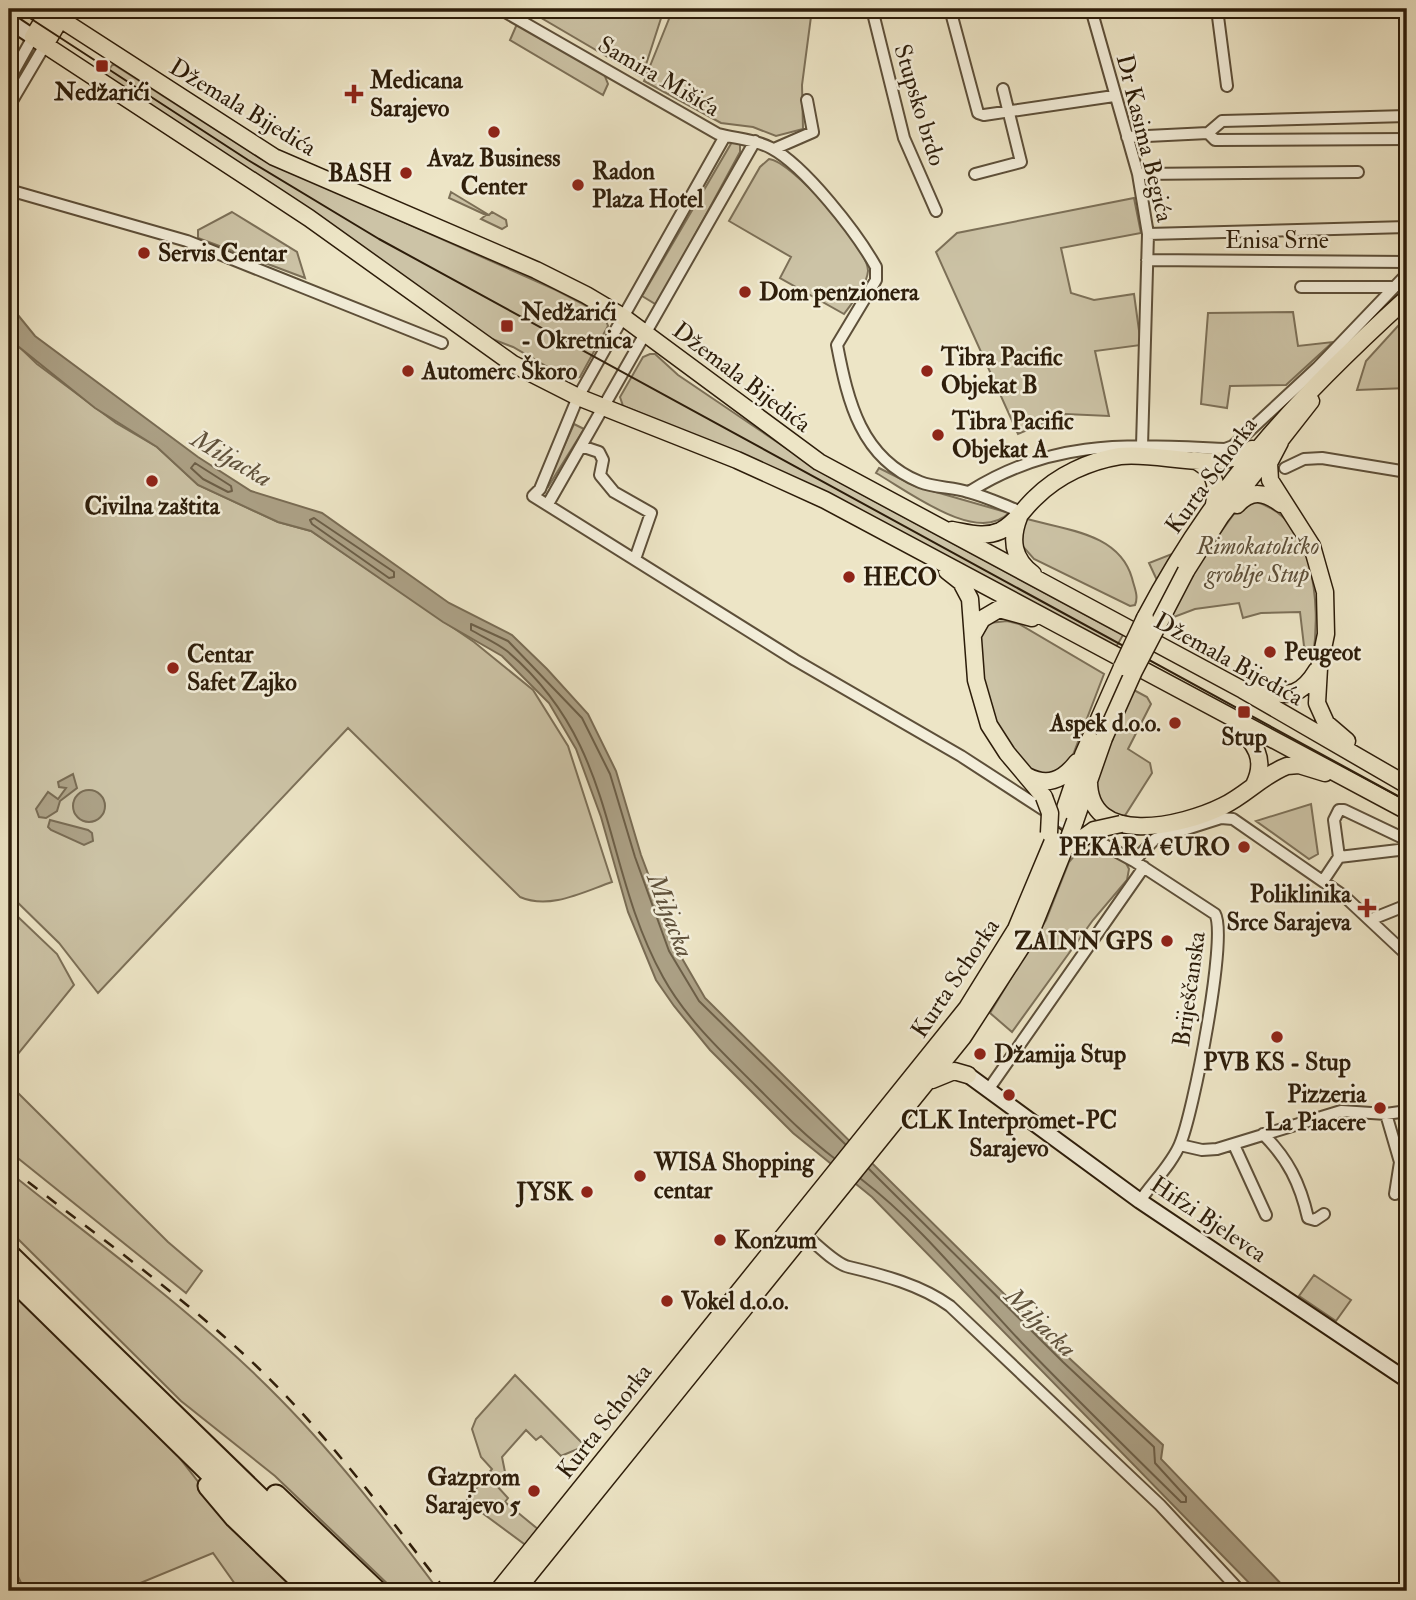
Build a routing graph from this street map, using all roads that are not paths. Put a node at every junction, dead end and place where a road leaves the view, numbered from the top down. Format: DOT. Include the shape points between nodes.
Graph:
graph roads {
  1 [pos="500,9"];
  2 [pos="872,9"];
  3 [pos="950,9"];
  4 [pos="1118,9"];
  5 [pos="1217,9"];
  6 [pos="1092,10"];
  7 [pos="54,11"];
  8 [pos="9,21"];
  9 [pos="39,41"];
  10 [pos="9,80"];
  11 [pos="1227,86"];
  12 [pos="1003,89"];
  13 [pos="1114,96"];
  14 [pos="807,100"];
  15 [pos="9,106"];
  16 [pos="1007,111"];
  17 [pos="1407,116"];
  18 [pos="1208,133"];
  19 [pos="725,136"];
  20 [pos="1127,137"];
  21 [pos="1407,139"];
  22 [pos="755,141"];
  23 [pos="774,149"];
  24 [pos="1358,172"];
  25 [pos="975,174"];
  26 [pos="1138,174"];
  27 [pos="9,190"];
  28 [pos="936,211"];
  29 [pos="1407,227"];
  30 [pos="1148,234"];
  31 [pos="1147,260"];
  32 [pos="1407,262"];
  33 [pos="1407,274"];
  34 [pos="1301,288"];
  35 [pos="1401,292"];
  36 [pos="1385,309"];
  37 [pos="624,317"];
  38 [pos="646,334"];
  39 [pos="1362,341"];
  40 [pos="442,343"];
  41 [pos="579,397"];
  42 [pos="604,408"];
  43 [pos="1280,442"];
  44 [pos="1260,444"];
  45 [pos="581,446"];
  46 [pos="1143,450"];
  47 [pos="1195,460"];
  48 [pos="1285,468"];
  49 [pos="1407,472"];
  50 [pos="969,492"];
  51 [pos="548,504"];
  52 [pos="1217,511"];
  53 [pos="1016,513"];
  54 [pos="1293,514"];
  55 [pos="940,528"];
  56 [pos="933,556"];
  57 [pos="635,559"];
  58 [pos="1070,599"];
  59 [pos="1047,617"];
  60 [pos="974,633"];
  61 [pos="1319,668"];
  62 [pos="1243,691"];
  63 [pos="1226,715"];
  64 [pos="1098,736"];
  65 [pos="1083,755"];
  66 [pos="1368,763"];
  67 [pos="1025,775"];
  68 [pos="1089,779"];
  69 [pos="1254,785"];
  70 [pos="1407,785"];
  71 [pos="1364,786"];
  72 [pos="1407,811"];
  73 [pos="1069,817"];
  74 [pos="1114,821"];
  75 [pos="1407,840"];
  76 [pos="1059,844"];
  77 [pos="1407,849"];
  78 [pos="1339,857"];
  79 [pos="1139,864"];
  80 [pos="1324,881"];
  81 [pos="1407,905"];
  82 [pos="1372,919"];
  83 [pos="1407,955"];
  84 [pos="963,1037"];
  85 [pos="968,1075"];
  86 [pos="927,1083"];
  87 [pos="988,1090"];
  88 [pos="1407,1111"];
  89 [pos="1386,1114"];
  90 [pos="1263,1134"];
  91 [pos="1180,1145"];
  92 [pos="1234,1145"];
  93 [pos="865,1149"];
  94 [pos="834,1187"];
  95 [pos="1395,1195"];
  96 [pos="1140,1201"];
  97 [pos="1324,1214"];
  98 [pos="1266,1215"];
  99 [pos="805,1235"];
  100 [pos="9,1254"];
  101 [pos="9,1276"];
  102 [pos="9,1282"];
  103 [pos="49,1292"];
  104 [pos="1407,1380"];
  105 [pos="245,1495"];
  106 [pos="311,1591"];
  107 [pos="331,1591"];
  108 [pos="356,1591"];
  109 [pos="377,1591"];
  110 [pos="498,1591"];
  111 [pos="516,1591"];
  112 [pos="1240,1591"];
  1 -- 19 [label="street, Samira Mišića"];
  2 -- 28 [label="street, Stupsko brdo" via="904,138"];
  3 -- 16 [label="street" via="978,113"];
  4 -- 6 [label="street"];
  5 -- 11 [label="street"];
  6 -- 13 [label="street, Dr Kasima Begića"];
  7 -- 9 [label="main road"];
  7 -- 37 [label="main road, Džemala Bijedića" via="274,157 536,270"];
  8 -- 9 [label="main road"];
  9 -- 10 [label="street"];
  9 -- 15 [label="street"];
  9 -- 41 [label="main road, Džemala Bijedića" via="301,213 480,343"];
  12 -- 16 [label="street"];
  13 -- 16 [label="street"];
  13 -- 20 [label="street, Dr Kasima Begića"];
  14 -- 23 [label="street" via="813,132"];
  16 -- 25 [label="street" via="1021,162"];
  17 -- 18 [label="street" via="1222,121"];
  18 -- 20 [label="street"];
  18 -- 21 [label="street" via="1215,140"];
  19 -- 22 [label="street, Samira Mišića"];
  19 -- 37 [label="street"];
  20 -- 26 [label="street, Dr Kasima Begića"];
  22 -- 23 [label="street, Samira Mišića"];
  22 -- 38 [label="street"];
  23 -- 50 [label="street, Samira Mišića" via="814,184 876,267 876,280 837,345 846,391 872,446 888,466 922,483"];
  24 -- 26 [label="street"];
  26 -- 30 [label="street, Dr Kasima Begića"];
  27 -- 40 [label="street" via="187,241"];
  29 -- 30 [label="street"];
  30 -- 31 [label="street, Dr Kasima Begića"];
  31 -- 32 [label="street, Enisa Srne"];
  31 -- 46 [label="street, Dr Kasima Begića"];
  33 -- 35 [label="street"];
  34 -- 35 [label="street, Enisa Srne"];
  35 -- 36 [label="main road, Kurta Schorka"];
  36 -- 39 [label="main road, Kurta Schorka"];
  36 -- 46 [label="street" via="1226,449"];
  37 -- 38 [label="main road, Džemala Bijedića"];
  37 -- 41 [label="street"];
  38 -- 42 [label="street"];
  38 -- 55 [label="main road, Džemala Bijedića" via="803,452"];
  39 -- 43 [label="main road, Kurta Schorka"];
  39 -- 44 [label="main road, Kurta Schorka"];
  41 -- 42 [label="main road, Džemala Bijedića"];
  41 -- 51 [label="street" via="533,496"];
  42 -- 45 [label="street"];
  42 -- 56 [label="main road, Džemala Bijedića" via="766,472"];
  43 -- 52 [label="main road, Kurta Schorka"];
  43 -- 54 [label="main road" via="1269,463 1270,480"];
  44 -- 47 [label="main road" via="1237,458"];
  44 -- 52 [label="main road, Kurta Schorka"];
  45 -- 51 [label="street"];
  45 -- 57 [label="street" via="599,452 603,460 600,475 606,485 651,513"];
  46 -- 47 [label="main road"];
  46 -- 50 [label="street" via="1066,452 1036,458"];
  46 -- 53 [label="main road" via="1072,471"];
  47 -- 52 [label="main road" via="1214,478"];
  48 -- 49 [label="street" via="1304,459 1321,458"];
  50 -- 53 [label="street, Samira Mišića"];
  51 -- 57 [label="street"];
  52 -- 54 [label="main road" via="1261,493"];
  52 -- 64 [label="main road, Kurta Schorka, bridge"];
  53 -- 55 [label="main road" via="999,531 984,535"];
  53 -- 58 [label="main road" via="1013,538 1017,557"];
  54 -- 61 [label="main road" via="1312,546 1325,592 1326,634"];
  55 -- 58 [label="main road, Džemala Bijedića"];
  56 -- 59 [label="main road, Džemala Bijedića"];
  56 -- 60 [label="main road" via="967,590"];
  57 -- 79 [label="street, Briješčanska" via="795,660 961,755 1064,823"];
  58 -- 62 [label="main road, Džemala Bijedića"];
  59 -- 60 [label="main road" via="999,609 982,619"];
  59 -- 63 [label="main road, Džemala Bijedića"];
  60 -- 67 [label="main road" via="973,663 983,708 998,741"];
  61 -- 62 [label="main road" via="1297,693"];
  61 -- 66 [label="main road" via="1320,713"];
  62 -- 66 [label="main road, Džemala Bijedića"];
  63 -- 69 [label="main road" via="1258,751 1261,767"];
  63 -- 71 [label="main road, Džemala Bijedića"];
  64 -- 65 [label="main road, Kurta Schorka"];
  64 -- 68 [label="main road, Kurta Schorka"];
  65 -- 67 [label="main road" via="1055,781 1040,782"];
  65 -- 73 [label="main road, Kurta Schorka"];
  66 -- 70 [label="main road, Džemala Bijedića"];
  67 -- 76 [label="main road, bridge" via="1044,797"];
  68 -- 73 [label="main road, Kurta Schorka"];
  68 -- 74 [label="main road" via="1091,803"];
  69 -- 71 [label="main road" via="1281,768 1299,765"];
  69 -- 74 [label="main road" via="1222,807 1175,822"];
  71 -- 72 [label="main road, Džemala Bijedića"];
  73 -- 76 [label="main road, Kurta Schorka, bridge"];
  74 -- 76 [label="main road, bridge"];
  75 -- 78 [label="street" via="1339,810 1334,820"];
  76 -- 84 [label="main road, Kurta Schorka" via="1031,932"];
  76 -- 93 [label="main road, Kurta Schorka" via="986,981"];
  77 -- 78 [label="street"];
  78 -- 80 [label="street"];
  79 -- 80 [label="street" via="1155,839 1226,817 1239,821"];
  79 -- 87 [label="street"];
  79 -- 91 [label="street, Briješčanska" via="1207,907 1219,924 1209,1020"];
  80 -- 82 [label="street"];
  81 -- 82 [label="street"];
  82 -- 83 [label="street"];
  84 -- 85 [label="main road" via="958,1055"];
  84 -- 86 [label="main road, Kurta Schorka"];
  85 -- 86 [label="main road" via="954,1071"];
  85 -- 87 [label="main road, Hifzi Bjelevca"];
  86 -- 93 [label="main road, Kurta Schorka"];
  87 -- 96 [label="main road, Hifzi Bjelevca"];
  88 -- 89 [label="street"];
  89 -- 90 [label="street" via="1341,1111"];
  89 -- 95 [label="street" via="1400,1162"];
  90 -- 92 [label="street"];
  90 -- 97 [label="street" via="1294,1173 1308,1218 1315,1220"];
  91 -- 92 [label="street" via="1202,1150"];
  91 -- 96 [label="street"];
  92 -- 98 [label="street"];
  93 -- 94 [label="main road, Kurta Schorka"];
  94 -- 99 [label="main road, Kurta Schorka"];
  94 -- 110 [label="main road, Kurta Schorka" via="672,1372"];
  96 -- 104 [label="main road, Hifzi Bjelevca"];
  99 -- 111 [label="main road, Kurta Schorka"];
  99 -- 112 [label="street" via="847,1267 875,1272 950,1306 1160,1505"];
  100 -- 103 [label="highway"];
  101 -- 105 [label="highway"];
  102 -- 106 [label="highway"];
  103 -- 105 [label="highway"];
  103 -- 109 [label="highway"];
  105 -- 107 [label="highway"];
  105 -- 108 [label="highway"];
}
